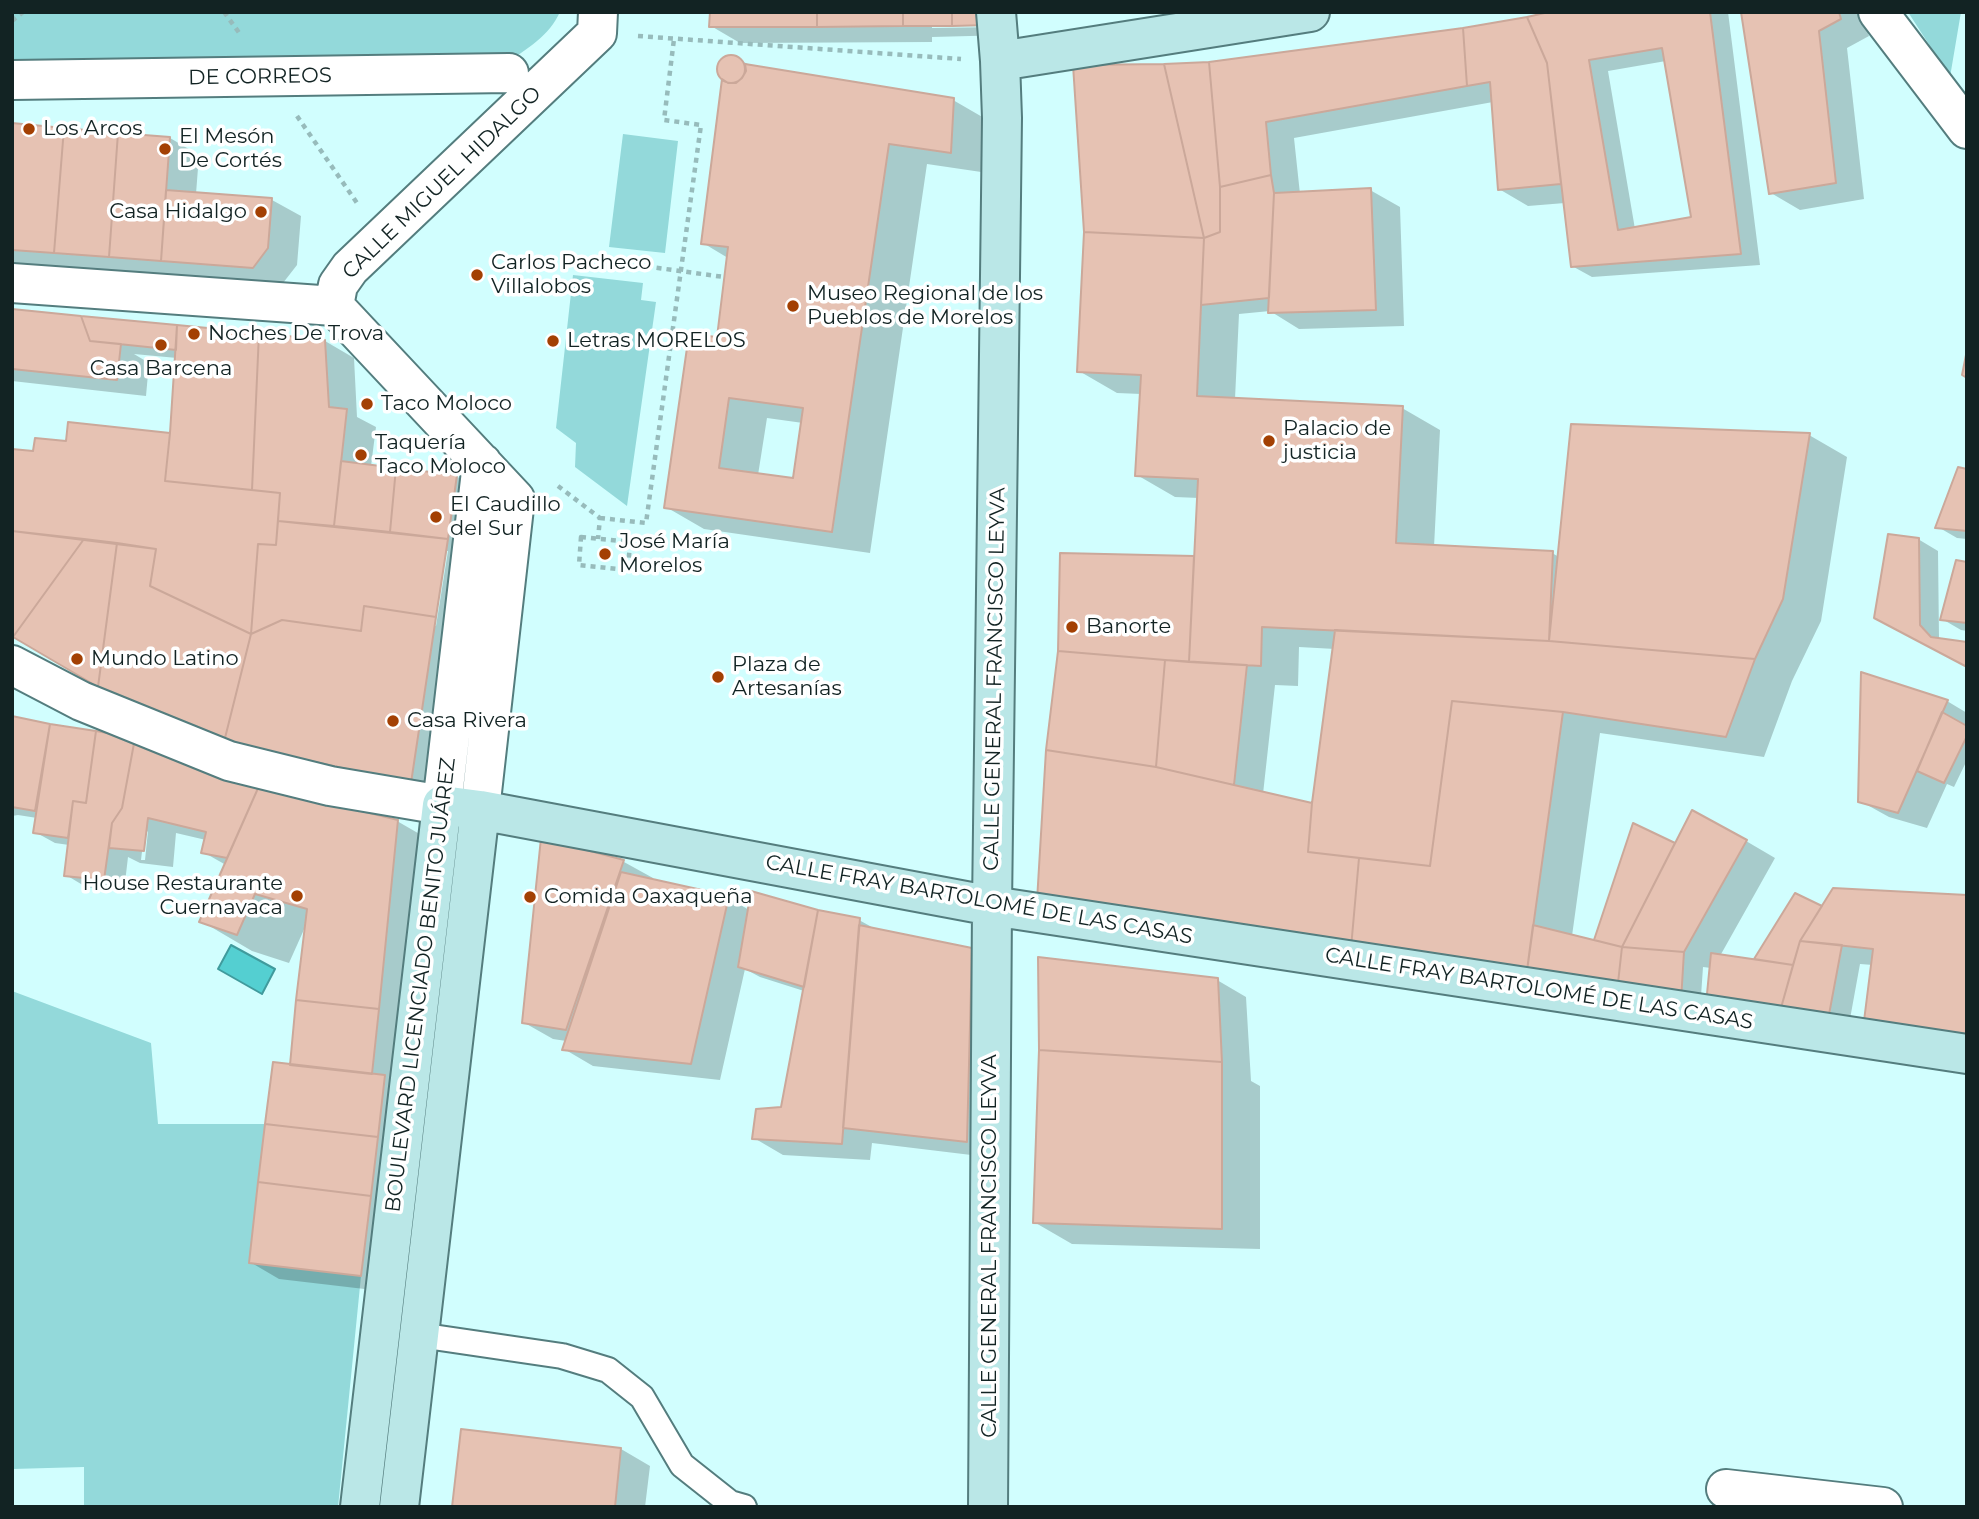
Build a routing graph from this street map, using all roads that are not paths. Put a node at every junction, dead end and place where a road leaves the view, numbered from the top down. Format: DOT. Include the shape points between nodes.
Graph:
graph roads {
  1 [pos="598,12"];
  2 [pos="996,12"];
  3 [pos="1310,12"];
  4 [pos="1878,12"];
  5 [pos="1000,61"];
  6 [pos="509,73"];
  7 [pos="12,80"];
  8 [pos="1967,129"];
  9 [pos="12,283"];
  10 [pos="334,306"];
  11 [pos="482,463"];
  12 [pos="12,665"];
  13 [pos="442,804"];
  14 [pos="480,810"];
  15 [pos="992,906"];
  16 [pos="1967,1054"];
  17 [pos="419,1335"];
  18 [pos="1726,1489"];
  19 [pos="360,1507"];
  20 [pos="399,1507"];
  21 [pos="744,1507"];
  22 [pos="988,1507"];
  23 [pos="1883,1507"];
  1 -- 10 [label="street, CALLE MIGUEL HIDALGO" via="597,33 350,268 338,285"];
  2 -- 5 [label="street, CALLE GENERAL FRANCISCO LEYVA"];
  3 -- 5 [label="street"];
  4 -- 8 [label="street"];
  5 -- 15 [label="street, CALLE GENERAL FRANCISCO LEYVA"];
  6 -- 7 [label="street, DE CORREOS"];
  9 -- 10 [label="street, CALLE MIGUEL HIDALGO"];
  10 -- 11 [label="street"];
  11 -- 13 [label="street, BOULEVARD LICENCIADO BENITO JUÁREZ"];
  11 -- 14 [label="street, BOULEVARD LICENCIADO BENITO JUÁREZ" via="515,499"];
  12 -- 13 [label="street, CALLE FRAY BARTOLOMÉ DE LAS CASAS" via="81,701 229,761 330,786"];
  13 -- 14 [label="street, CALLE FRAY BARTOLOMÉ DE LAS CASAS"];
  13 -- 19 [label="street, BOULEVARD LICENCIADO BENITO JUÁREZ"];
  14 -- 15 [label="street, CALLE FRAY BARTOLOMÉ DE LAS CASAS"];
  14 -- 17 [label="street, BOULEVARD LICENCIADO BENITO JUÁREZ"];
  15 -- 16 [label="street, CALLE FRAY BARTOLOMÉ DE LAS CASAS"];
  15 -- 22 [label="street, CALLE GENERAL FRANCISCO LEYVA"];
  17 -- 20 [label="street, BOULEVARD LICENCIADO BENITO JUÁREZ"];
  17 -- 21 [label="lane" via="562,1356 608,1370 642,1397 682,1465 730,1503"];
  18 -- 23 [label="street"];
}
